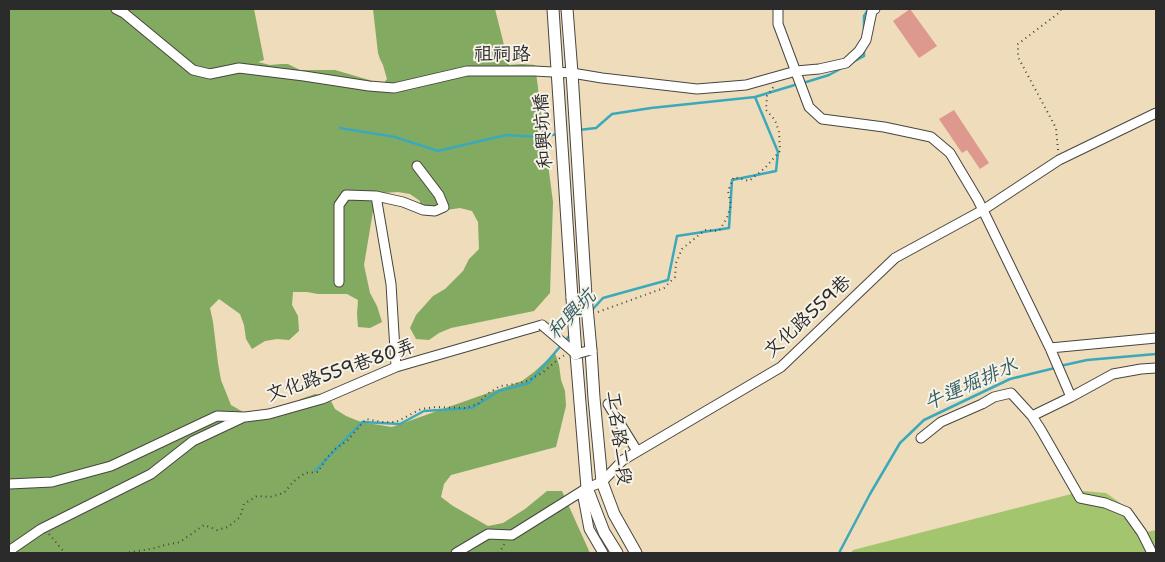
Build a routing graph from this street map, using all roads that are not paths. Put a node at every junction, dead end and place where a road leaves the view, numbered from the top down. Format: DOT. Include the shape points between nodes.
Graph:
graph roads {
  1 [pos="116,9"];
  2 [pos="553,9"];
  3 [pos="567,9"];
  4 [pos="778,9"];
  5 [pos="875,9"];
  6 [pos="796,71"];
  7 [pos="558,72"];
  8 [pos="572,74"];
  9 [pos="1156,113"];
  10 [pos="417,166"];
  11 [pos="376,196"];
  12 [pos="983,210"];
  13 [pos="339,282"];
  14 [pos="586,296"];
  15 [pos="572,298"];
  16 [pos="1156,338"];
  17 [pos="1050,348"];
  18 [pos="591,350"];
  19 [pos="573,353"];
  20 [pos="396,367"];
  21 [pos="1156,368"];
  22 [pos="1071,397"];
  23 [pos="608,404"];
  24 [pos="1032,416"];
  25 [pos="245,417"];
  26 [pos="921,438"];
  27 [pos="637,452"];
  28 [pos="602,482"];
  29 [pos="9,484"];
  30 [pos="587,488"];
  31 [pos="9,551"];
  32 [pos="456,553"];
  33 [pos="603,553"];
  34 [pos="617,553"];
  35 [pos="636,553"];
  36 [pos="1152,553"];
  1 -- 7 [label="lane, 祖祠路" via="193,70 210,74 239,68 394,88 467,71"];
  2 -- 7 [label="main road"];
  3 -- 8 [label="main road"];
  4 -- 6 [label="lane" via="778,24"];
  5 -- 6 [label="lane, 祖祠路" via="860,52 846,63"];
  6 -- 8 [label="lane, 祖祠路" via="746,84 697,89"];
  6 -- 12 [label="lane" via="809,107 822,119 931,137 950,153"];
  7 -- 8 [label="lane, 祖祠路"];
  7 -- 15 [label="main road, 和興坑橋"];
  8 -- 14 [label="main road, 和興坑橋"];
  9 -- 12 [label="lane, 文化路559巷" via="1059,160"];
  10 -- 11 [label="lane" via="444,207 435,211 423,210"];
  11 -- 13 [label="lane" via="346,195 339,205"];
  11 -- 20 [label="lane" via="392,284"];
  12 -- 17 [label="lane"];
  12 -- 27 [label="lane, 文化路559巷" via="895,258 781,367"];
  14 -- 18 [label="main road, 工名路二段, bridge"];
  15 -- 19 [label="main road, 工名路二段, bridge"];
  16 -- 17 [label="lane"];
  17 -- 22 [label="lane"];
  18 -- 19 [label="lane, bridge"];
  18 -- 28 [label="main road, 工名路二段"];
  19 -- 20 [label="lane, 文化路559巷80弄, bridge" via="542,325"];
  19 -- 30 [label="main road, 工名路二段"];
  20 -- 25 [label="lane, 文化路559巷80弄" via="322,399"];
  21 -- 22 [label="lane" via="1113,374"];
  22 -- 24 [label="lane"];
  23 -- 27 [label="lane"];
  24 -- 26 [label="lane" via="1011,393 994,396 941,422"];
  24 -- 36 [label="lane" via="1080,498 1127,512"];
  25 -- 29 [label="lane, 文化路559巷80弄" via="217,416 111,466 52,482"];
  25 -- 31 [label="lane" via="193,441 151,474 41,529"];
  27 -- 28 [label="lane, 文化路559巷" via="623,460"];
  28 -- 30 [label="lane, 文化路559巷"];
  28 -- 35 [label="main road, 工名路二段" via="614,514"];
  30 -- 32 [label="lane, 文化路559巷" via="512,535 488,534"];
  30 -- 33 [label="lane" via="583,497 589,529"];
  30 -- 34 [label="main road, 工名路二段" via="604,532"];
}
